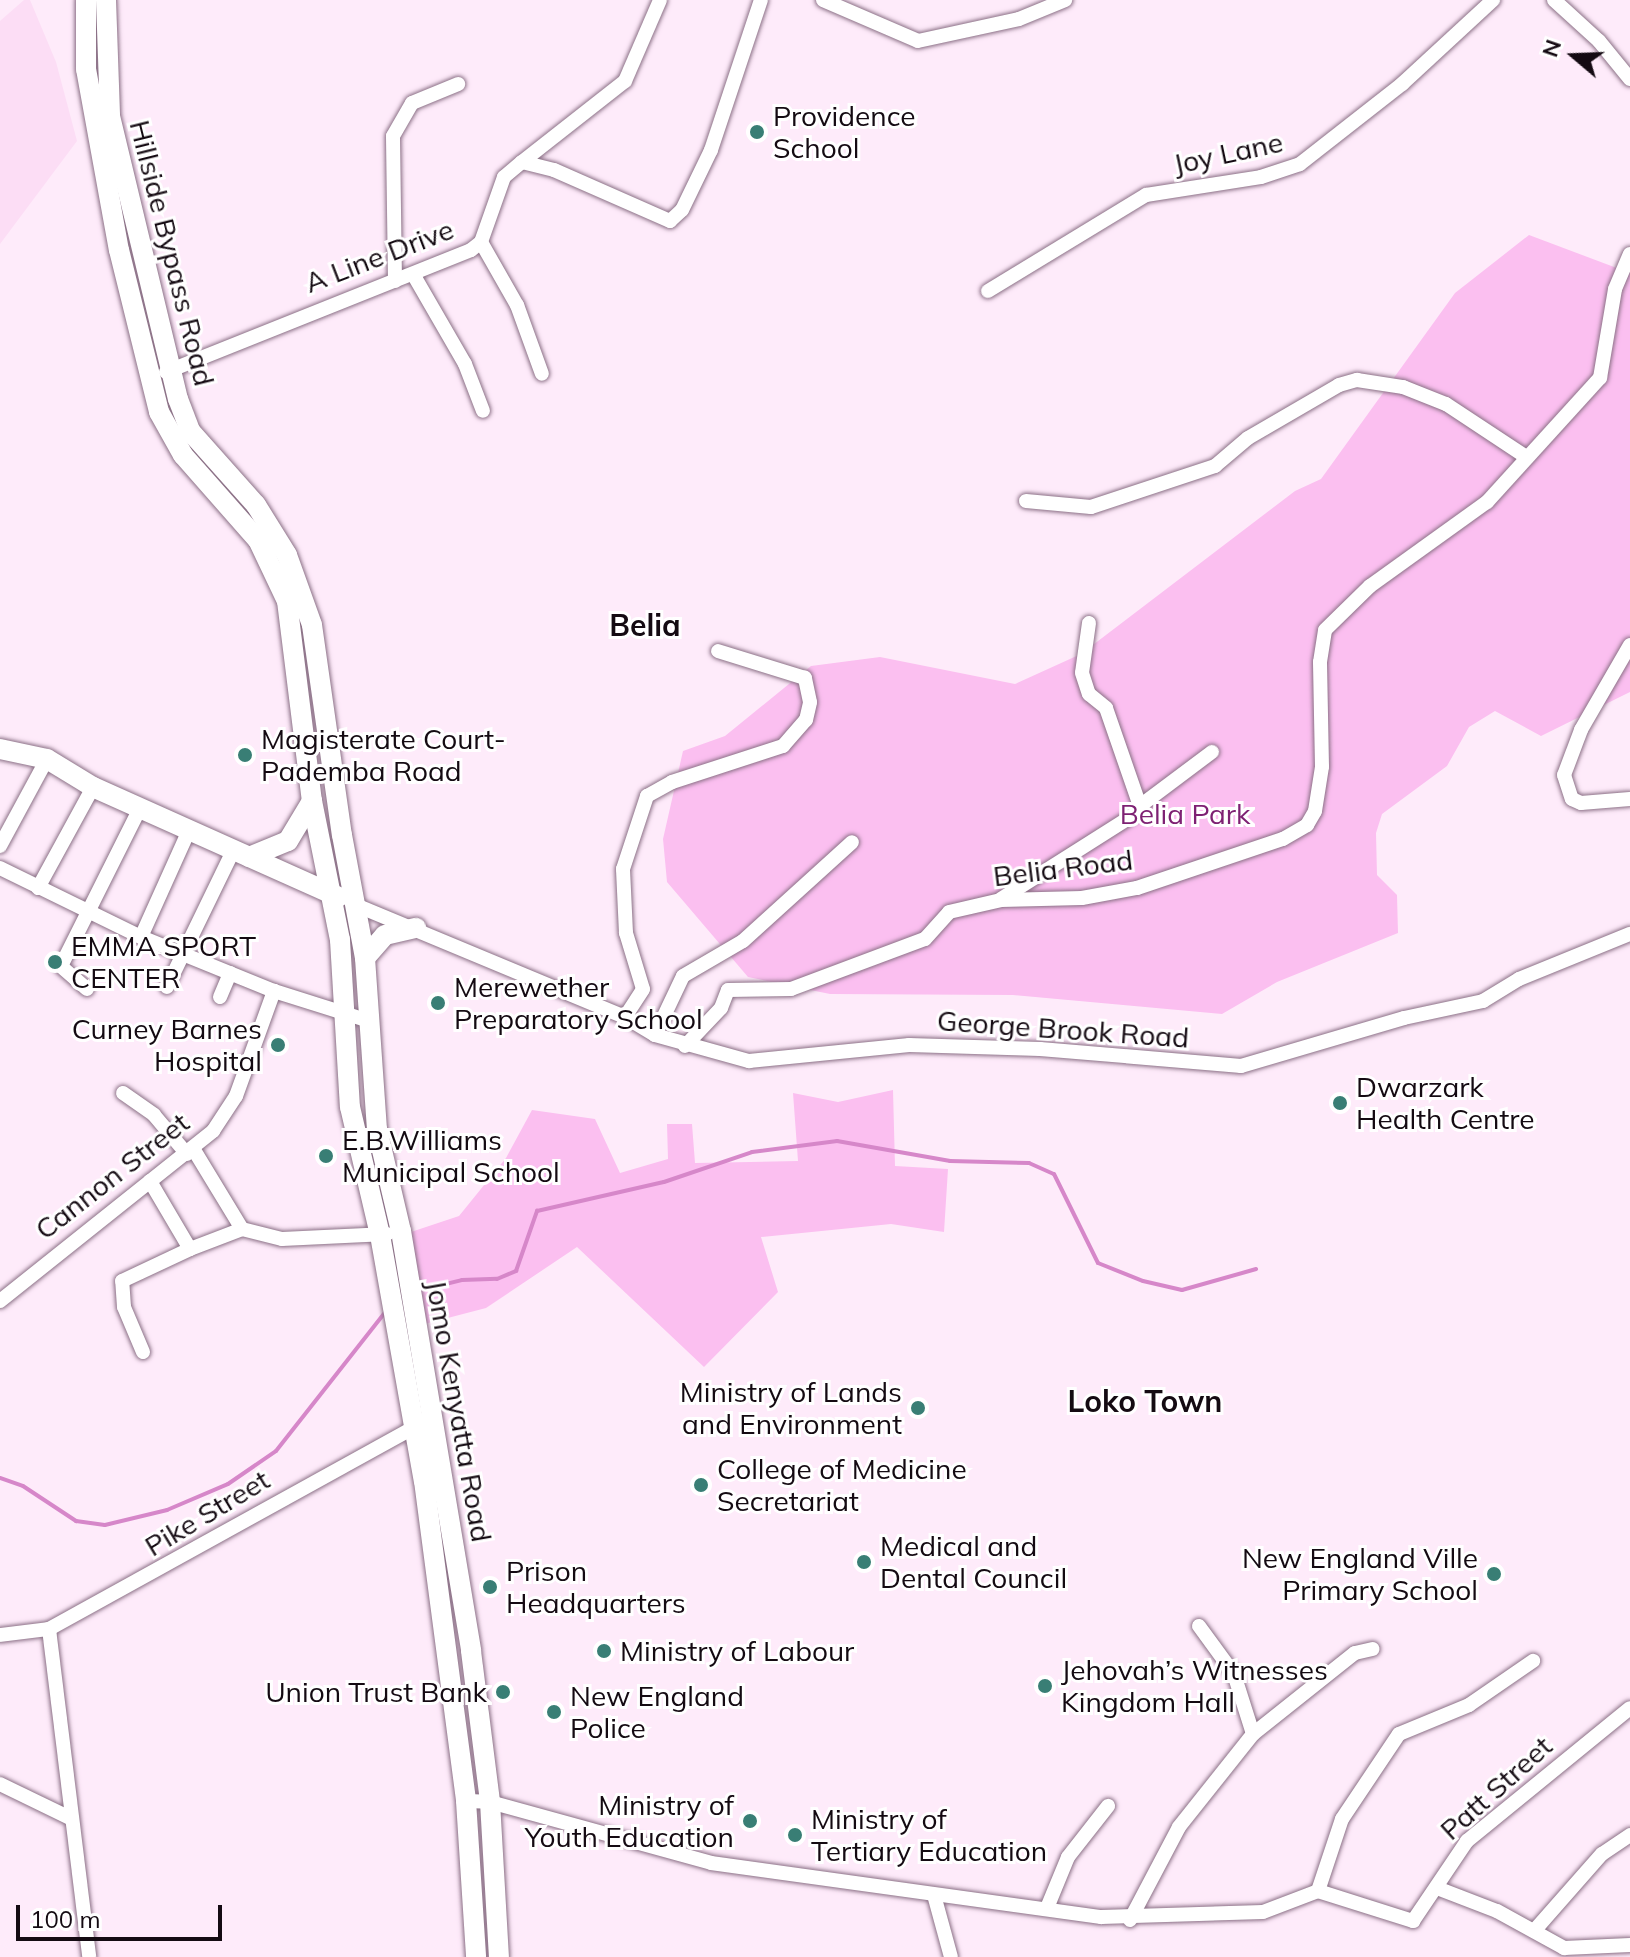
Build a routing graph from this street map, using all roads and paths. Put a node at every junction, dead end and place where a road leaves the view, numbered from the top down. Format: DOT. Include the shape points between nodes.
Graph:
graph roads {
  1 [pos="86,0"];
  2 [pos="106,0"];
  3 [pos="660,0"];
  4 [pos="761,0"];
  5 [pos="823,0"];
  6 [pos="1065,0"];
  7 [pos="1493,0"];
  8 [pos="1554,0"];
  9 [pos="1630,79"];
  10 [pos="458,84"];
  11 [pos="522,162"];
  12 [pos="481,242"];
  13 [pos="1630,254"];
  14 [pos="413,274"];
  15 [pos="395,281"];
  16 [pos="988,291"];
  17 [pos="542,374"];
  18 [pos="162,377"];
  19 [pos="483,411"];
  20 [pos="1525,456"];
  21 [pos="1026,501"];
  22 [pos="1089,623"];
  23 [pos="1630,645"];
  24 [pos="718,651"];
  25 [pos="0,749"];
  26 [pos="1212,752"];
  27 [pos="47,759"];
  28 [pos="93,787"];
  29 [pos="1630,799"];
  30 [pos="312,801"];
  31 [pos="1140,806"];
  32 [pos="140,808"];
  33 [pos="189,830"];
  34 [pos="852,842"];
  35 [pos="0,846"];
  36 [pos="241,854"];
  37 [pos="0,868"];
  38 [pos="38,888"];
  39 [pos="331,893"];
  40 [pos="1001,900"];
  41 [pos="358,906"];
  42 [pos="88,912"];
  43 [pos="416,928"];
  44 [pos="1630,934"];
  45 [pos="141,937"];
  46 [pos="183,953"];
  47 [pos="365,958"];
  48 [pos="230,973"];
  49 [pos="167,987"];
  50 [pos="87,989"];
  51 [pos="274,991"];
  52 [pos="220,997"];
  53 [pos="345,1016"];
  54 [pos="625,1017"];
  55 [pos="366,1020"];
  56 [pos="655,1035"];
  57 [pos="685,1046"];
  58 [pos="370,1070"];
  59 [pos="346,1072"];
  60 [pos="123,1093"];
  61 [pos="190,1152"];
  62 [pos="150,1181"];
  63 [pos="242,1229"];
  64 [pos="391,1233"];
  65 [pos="190,1249"];
  66 [pos="398,1278"];
  67 [pos="0,1301"];
  68 [pos="143,1352"];
  69 [pos="435,1419"];
  70 [pos="413,1425"];
  71 [pos="1199,1626"];
  72 [pos="49,1629"];
  73 [pos="0,1635"];
  74 [pos="1373,1649"];
  75 [pos="1533,1661"];
  76 [pos="1630,1708"];
  77 [pos="1253,1734"];
  78 [pos="0,1784"];
  79 [pos="466,1801"];
  80 [pos="490,1802"];
  81 [pos="1108,1806"];
  82 [pos="70,1818"];
  83 [pos="1630,1835"];
  84 [pos="1437,1888"];
  85 [pos="1318,1891"];
  86 [pos="934,1895"];
  87 [pos="1047,1908"];
  88 [pos="1130,1920"];
  89 [pos="1534,1931"];
  90 [pos="1630,1945"];
  91 [pos="89,1957"];
  92 [pos="476,1957"];
  93 [pos="499,1957"];
  94 [pos="951,1957"];
  1 -- 18 [label="main road, Hillside Bypass Road" via="89,83 140,346"];
  2 -- 18 [label="main road, Hillside Bypass Road" via="110,116"];
  3 -- 11 [label="street, A Line Drive" via="625,81"];
  4 -- 11 [label="street" via="711,150 682,210 670,221 554,170"];
  5 -- 6 [label="street" via="918,41 1019,19"];
  7 -- 16 [label="street, Joy Lane" via="1402,84 1300,164 1261,177 1146,195"];
  8 -- 9 [label="street" via="1599,41"];
  10 -- 15 [label="street" via="412,103 393,136"];
  11 -- 12 [label="street, A Line Drive" via="504,177"];
  12 -- 14 [label="street, A Line Drive"];
  12 -- 17 [label="street" via="517,305"];
  13 -- 20 [label="street" via="1617,280 1600,378"];
  14 -- 15 [label="street, A Line Drive"];
  14 -- 19 [label="street" via="465,364"];
  15 -- 18 [label="street, A Line Drive"];
  18 -- 30 [label="main road, Hillside Bypass Road" via="167,431 258,540 287,601"];
  18 -- 41 [label="main road, Hillside Bypass Road" via="190,431 256,505 308,604 342,835"];
  20 -- 21 [label="street" via="1446,404 1403,387 1357,380 1339,385 1248,438 1215,466 1091,507"];
  20 -- 40 [label="street, Belia Road" via="1487,502 1415,550 1338,612 1325,630 1320,662 1322,767 1315,811 1307,825 1283,839 1137,888 1082,898"];
  22 -- 31 [label="street" via="1082,673 1089,694 1106,708"];
  23 -- 29 [label="street" via="1581,730 1564,775 1572,799 1581,803"];
  24 -- 54 [label="street" via="805,678 810,702 806,720 783,746 672,782 647,796 623,869 626,933 643,989"];
  25 -- 27 [label="main road"];
  26 -- 31 [label="street"];
  27 -- 28 [label="main road"];
  27 -- 35 [label="street"];
  28 -- 32 [label="main road"];
  28 -- 38 [label="street"];
  30 -- 36 [label="main road" via="288,841"];
  30 -- 39 [label="main road, Hillside Bypass Road"];
  31 -- 40 [label="street"];
  32 -- 33 [label="main road"];
  32 -- 42 [label="street"];
  33 -- 36 [label="main road"];
  33 -- 45 [label="street"];
  34 -- 56 [label="street" via="743,941 683,976"];
  36 -- 39 [label="main road"];
  36 -- 46 [label="street"];
  37 -- 38 [label="street"];
  38 -- 42 [label="street"];
  39 -- 41 [label="main road"];
  39 -- 53 [label="main road, Jomo Kenyatta Road" via="342,951"];
  40 -- 57 [label="street, Belia Road" via="949,912 925,939 826,978 791,989 728,990 721,1008"];
  41 -- 43 [label="street, George Brook Road"];
  41 -- 47 [label="main road, Jomo Kenyatta Road"];
  42 -- 45 [label="street"];
  42 -- 50 [label="street" via="61,966"];
  43 -- 47 [label="main road" via="385,935"];
  43 -- 54 [label="street, George Brook Road"];
  44 -- 57 [label="street, George Brook Road" via="1519,979 1483,1001 1404,1018 1241,1066 1040,1049 909,1045 749,1061"];
  45 -- 46 [label="street"];
  46 -- 48 [label="street"];
  46 -- 49 [label="street"];
  47 -- 55 [label="main road, Jomo Kenyatta Road"];
  48 -- 51 [label="street"];
  48 -- 52 [label="street"];
  51 -- 53 [label="street"];
  51 -- 61 [label="street, Cannon Street" via="236,1096 226,1115"];
  53 -- 55 [label="street"];
  53 -- 59 [label="main road, Jomo Kenyatta Road"];
  54 -- 56 [label="street, George Brook Road"];
  55 -- 58 [label="main road, Jomo Kenyatta Road"];
  56 -- 57 [label="street, George Brook Road"];
  58 -- 59 [label="main road"];
  58 -- 64 [label="main road, Jomo Kenyatta Road"];
  59 -- 64 [label="main road, Jomo Kenyatta Road"];
  60 -- 61 [label="street"];
  61 -- 62 [label="street, Cannon Street"];
  61 -- 63 [label="street"];
  62 -- 65 [label="street"];
  62 -- 67 [label="street, Cannon Street"];
  63 -- 64 [label="street" via="282,1239"];
  63 -- 65 [label="street"];
  64 -- 66 [label="main road, Jomo Kenyatta Road"];
  65 -- 68 [label="street" via="122,1281 124,1307"];
  66 -- 69 [label="main road, Jomo Kenyatta Road"];
  66 -- 70 [label="main road, Jomo Kenyatta Road"];
  69 -- 70 [label="street, Pike Street"];
  69 -- 80 [label="main road, Jomo Kenyatta Road"];
  70 -- 72 [label="street, Pike Street" via="186,1557"];
  70 -- 79 [label="main road, Jomo Kenyatta Road"];
  71 -- 77 [label="street" via="1234,1674"];
  72 -- 73 [label="street, Pike Street"];
  72 -- 82 [label="street"];
  74 -- 77 [label="street" via="1355,1653"];
  75 -- 85 [label="street" via="1469,1705 1399,1734 1342,1819"];
  76 -- 84 [label="street, Patt Street" via="1467,1841"];
  77 -- 88 [label="street" via="1179,1827"];
  78 -- 82 [label="street"];
  79 -- 80 [label="street"];
  79 -- 92 [label="main road, Jomo Kenyatta Road"];
  80 -- 86 [label="street" via="711,1863"];
  80 -- 93 [label="main road, Jomo Kenyatta Road"];
  81 -- 87 [label="street" via="1068,1857"];
  82 -- 91 [label="street"];
  83 -- 89 [label="street" via="1602,1854"];
  84 -- 85 [label="street, Patt Street" via="1413,1921"];
  84 -- 89 [label="street"];
  85 -- 88 [label="street" via="1263,1912"];
  86 -- 87 [label="street"];
  86 -- 94 [label="street"];
  87 -- 88 [label="street"];
  89 -- 90 [label="street" via="1577,1950"];
}
